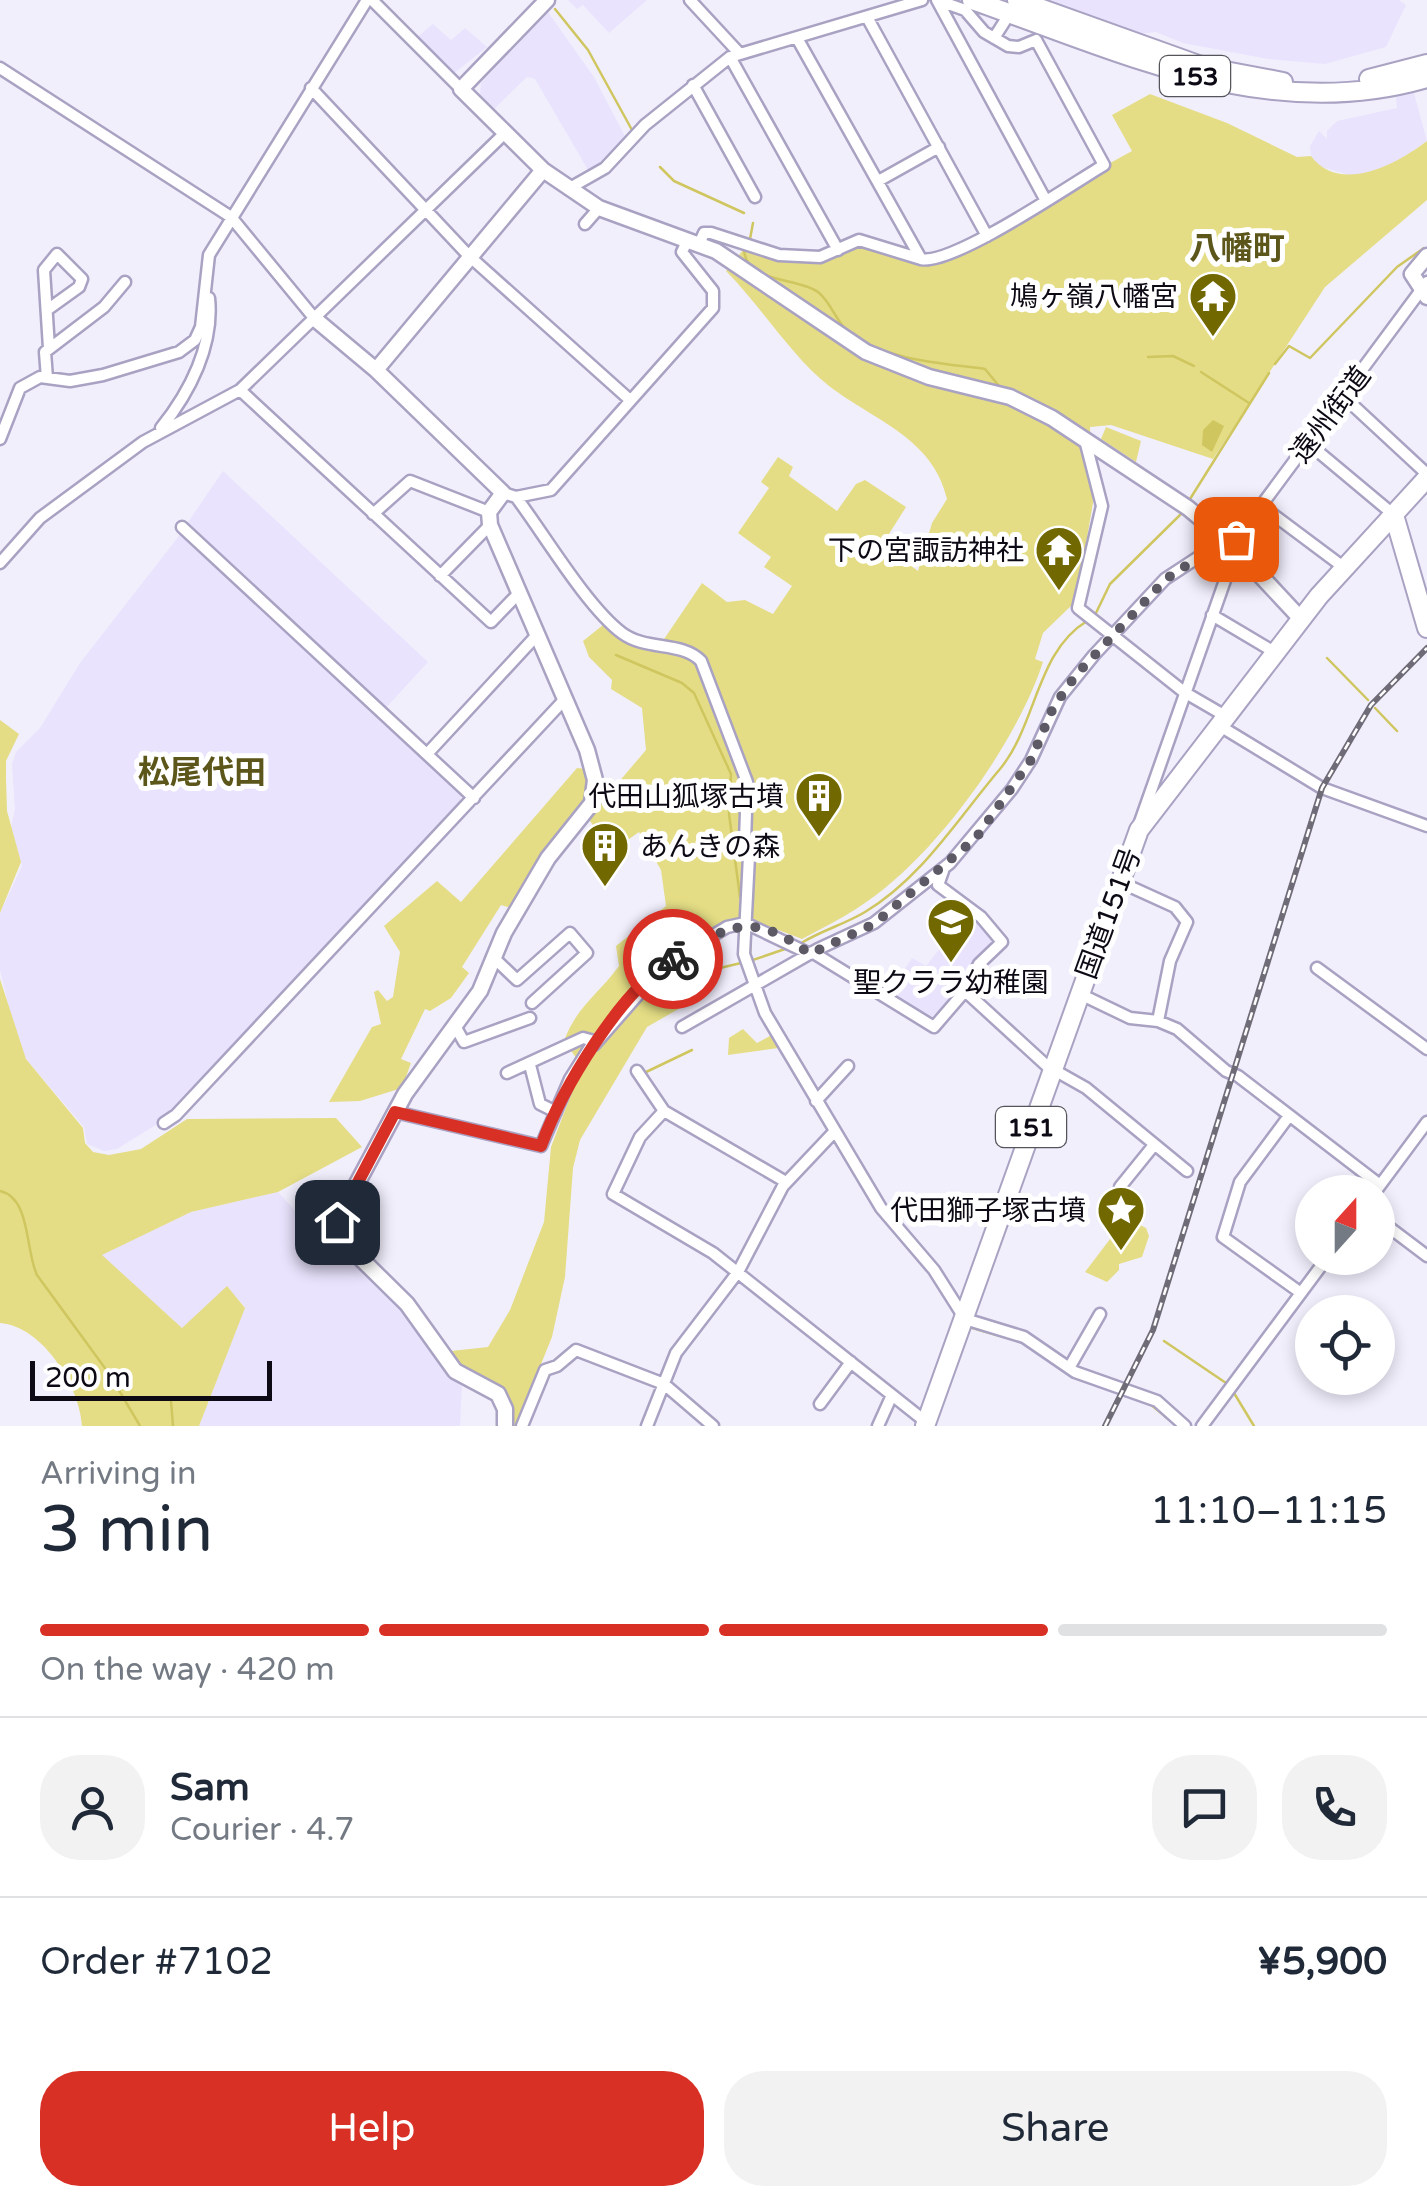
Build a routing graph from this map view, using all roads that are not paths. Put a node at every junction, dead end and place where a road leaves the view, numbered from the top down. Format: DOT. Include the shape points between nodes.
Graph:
graph roads {
  1 [pos="369,0"];
  2 [pos="547,0"];
  3 [pos="690,0"];
  4 [pos="922,0"];
  5 [pos="937,0"];
  6 [pos="972,0"];
  7 [pos="1014,4"];
  8 [pos="867,16"];
  9 [pos="797,38"];
  10 [pos="994,38"];
  11 [pos="735,56"];
  12 [pos="1427,64"];
  13 [pos="0,68"];
  14 [pos="1427,78"];
  15 [pos="693,85"];
  16 [pos="310,88"];
  17 [pos="461,88"];
  18 [pos="504,134"];
  19 [pos="939,148"];
  20 [pos="542,170"];
  21 [pos="880,180"];
  22 [pos="568,189"];
  23 [pos="755,197"];
  24 [pos="1046,199"];
  25 [pos="599,208"];
  26 [pos="425,212"];
  27 [pos="232,217"];
  28 [pos="586,224"];
  29 [pos="987,236"];
  30 [pos="694,241"];
  31 [pos="838,250"];
  32 [pos="468,255"];
  33 [pos="1427,256"];
  34 [pos="922,259"];
  35 [pos="207,278"];
  36 [pos="125,282"];
  37 [pos="1425,290"];
  38 [pos="47,310"];
  39 [pos="315,320"];
  40 [pos="49,348"];
  41 [pos="376,370"];
  42 [pos="47,378"];
  43 [pos="240,390"];
  44 [pos="1344,398"];
  45 [pos="630,400"];
  46 [pos="160,429"];
  47 [pos="1085,438"];
  48 [pos="0,440"];
  49 [pos="1309,444"];
  50 [pos="1427,476"];
  51 [pos="510,495"];
  52 [pos="1263,507"];
  53 [pos="373,514"];
  54 [pos="1394,515"];
  55 [pos="490,518"];
  56 [pos="182,527"];
  57 [pos="1231,544"];
  58 [pos="0,563"];
  59 [pos="1346,570"];
  60 [pos="440,576"];
  61 [pos="519,593"];
  62 [pos="1212,615"];
  63 [pos="1301,619"];
  64 [pos="1426,621"];
  65 [pos="537,635"];
  66 [pos="1114,636"];
  67 [pos="1276,653"];
  68 [pos="1184,692"];
  69 [pos="565,699"];
  70 [pos="1224,722"];
  71 [pos="427,754"];
  72 [pos="474,798"];
  73 [pos="1427,826"];
  74 [pos="1140,830"];
  75 [pos="950,862"];
  76 [pos="1119,882"];
  77 [pos="938,886"];
  78 [pos="910,897"];
  79 [pos="745,923"];
  80 [pos="811,953"];
  81 [pos="494,958"];
  82 [pos="1317,968"];
  83 [pos="756,984"];
  84 [pos="966,991"];
  85 [pos="1080,994"];
  86 [pos="532,1003"];
  87 [pos="530,1018"];
  88 [pos="1158,1021"];
  89 [pos="454,1026"];
  90 [pos="682,1028"];
  91 [pos="594,1044"];
  92 [pos="1427,1049"];
  93 [pos="530,1065"];
  94 [pos="848,1066"];
  95 [pos="1052,1069"];
  96 [pos="637,1071"];
  97 [pos="506,1073"];
  98 [pos="816,1101"];
  99 [pos="664,1111"];
  100 [pos="395,1112"];
  101 [pos="556,1112"];
  102 [pos="1290,1116"];
  103 [pos="1427,1122"];
  104 [pos="164,1123"];
  105 [pos="836,1131"];
  106 [pos="1154,1145"];
  107 [pos="1187,1171"];
  108 [pos="1361,1175"];
  109 [pos="1388,1175"];
  110 [pos="786,1182"];
  111 [pos="1120,1187"];
  112 [pos="1395,1232"];
  113 [pos="1427,1256"];
  114 [pos="738,1272"];
  115 [pos="1314,1275"];
  116 [pos="1301,1293"];
  117 [pos="1100,1314"];
  118 [pos="965,1319"];
  119 [pos="851,1362"];
  120 [pos="1069,1368"];
  121 [pos="664,1384"];
  122 [pos="892,1396"];
  123 [pos="820,1404"];
  124 [pos="925,1424"];
  125 [pos="504,1426"];
  126 [pos="522,1426"];
  127 [pos="647,1426"];
  128 [pos="714,1426"];
  129 [pos="878,1426"];
  130 [pos="1186,1426"];
  131 [pos="1202,1426"];
  1 -- 16 [label="street"];
  1 -- 17 [label="street"];
  2 -- 17 [label="street"];
  3 -- 11 [label="street"];
  4 -- 8 [label="street"];
  5 -- 10 [label="street" via="965,10"];
  5 -- 24 [label="street"];
  6 -- 7 [label="highway, 153"];
  7 -- 10 [label="street"];
  7 -- 12 [label="highway, 153" via="1254,78 1344,82"];
  7 -- 14 [label="highway, 153" via="1144,60 1248,90 1343,94"];
  8 -- 9 [label="street"];
  8 -- 19 [label="street"];
  9 -- 11 [label="street"];
  9 -- 21 [label="street"];
  10 -- 24 [label="street" via="1019,48 1036,40 1104,164"];
  11 -- 15 [label="street"];
  11 -- 31 [label="street"];
  13 -- 27 [label="street"];
  15 -- 22 [label="street" via="605,168"];
  15 -- 23 [label="street"];
  16 -- 26 [label="street"];
  16 -- 27 [label="street"];
  17 -- 18 [label="street"];
  18 -- 20 [label="street"];
  18 -- 26 [label="street"];
  19 -- 21 [label="street"];
  19 -- 29 [label="street"];
  20 -- 22 [label="street"];
  20 -- 32 [label="street"];
  21 -- 34 [label="street"];
  22 -- 25 [label="street"];
  24 -- 29 [label="street"];
  25 -- 28 [label="street"];
  25 -- 30 [label="street"];
  26 -- 32 [label="street"];
  26 -- 39 [label="street"];
  27 -- 35 [label="street" via="209,255"];
  27 -- 39 [label="street"];
  29 -- 34 [label="street"];
  30 -- 31 [label="street" via="711,233 772,254"];
  30 -- 45 [label="street" via="682,252 716,302"];
  30 -- 47 [label="street" via="866,352 929,377 1010,397"];
  31 -- 34 [label="street" via="859,240"];
  32 -- 41 [label="street"];
  32 -- 45 [label="street"];
  33 -- 37 [label="street" via="1412,274"];
  35 -- 42 [label="street" via="201,328 186,348 102,376"];
  35 -- 46 [label="street" via="207,340"];
  36 -- 40 [label="street"];
  37 -- 44 [label="street, 遠州街道"];
  38 -- 38 [label="street" via="82,279 57,254 44,270"];
  38 -- 40 [label="street"];
  39 -- 41 [label="street"];
  39 -- 43 [label="street"];
  40 -- 42 [label="street" via="42,362"];
  41 -- 51 [label="street"];
  42 -- 48 [label="street" via="20,388"];
  43 -- 46 [label="street"];
  43 -- 53 [label="street"];
  44 -- 49 [label="street, 遠州街道"];
  44 -- 50 [label="street"];
  45 -- 51 [label="street" via="551,490"];
  46 -- 58 [label="street" via="40,518"];
  47 -- 57 [label="street"];
  47 -- 66 [label="street" via="1102,506 1078,608"];
  49 -- 52 [label="street, 遠州街道"];
  49 -- 54 [label="street"];
  50 -- 54 [label="highway, 国道151号 / 151"];
  51 -- 55 [label="street"];
  51 -- 79 [label="street" via="610,622 643,644 688,651 701,661 746,782"];
  52 -- 57 [label="street, 遠州街道"];
  52 -- 59 [label="street"];
  53 -- 55 [label="street" via="410,481"];
  53 -- 60 [label="street"];
  54 -- 59 [label="highway, 国道151号 / 151"];
  54 -- 64 [label="highway"];
  55 -- 60 [label="street"];
  55 -- 61 [label="street"];
  56 -- 71 [label="street"];
  57 -- 62 [label="street, 遠州街道"];
  57 -- 63 [label="street"];
  57 -- 66 [label="street, 遠州街道" via="1166,579"];
  59 -- 63 [label="highway, 国道151号 / 151"];
  60 -- 61 [label="street" via="491,622"];
  61 -- 65 [label="street"];
  62 -- 67 [label="street"];
  62 -- 68 [label="street, 遠州街道"];
  63 -- 67 [label="highway, 国道151号 / 151"];
  65 -- 69 [label="street"];
  65 -- 71 [label="street"];
  66 -- 68 [label="street"];
  66 -- 75 [label="street, 遠州街道" via="1060,696 1012,789"];
  67 -- 70 [label="highway, 国道151号 / 151"];
  68 -- 70 [label="street"];
  68 -- 74 [label="street, 遠州街道"];
  69 -- 72 [label="street"];
  69 -- 81 [label="street" via="592,765 595,793 548,858"];
  70 -- 73 [label="street" via="1322,788"];
  70 -- 74 [label="highway, 国道151号 / 151"];
  71 -- 72 [label="street"];
  72 -- 104 [label="street"];
  74 -- 76 [label="highway, 国道151号 / 151"];
  75 -- 77 [label="street"];
  75 -- 78 [label="street, 遠州街道"];
  76 -- 85 [label="highway, 国道151号 / 151"];
  76 -- 88 [label="street" via="1176,907 1187,922 1170,961"];
  77 -- 78 [label="street"];
  77 -- 84 [label="street" via="973,909 1002,942 979,964"];
  78 -- 80 [label="street, 遠州街道" via="874,924"];
  79 -- 80 [label="street"];
  79 -- 83 [label="street" via="745,964"];
  79 -- 91 [label="street" via="665,964"];
  80 -- 83 [label="street, 遠州街道"];
  80 -- 84 [label="street" via="934,1026"];
  81 -- 86 [label="street" via="517,980 570,933 587,953"];
  81 -- 89 [label="street"];
  82 -- 92 [label="street"];
  83 -- 90 [label="street, 遠州街道"];
  83 -- 98 [label="street" via="773,1032"];
  84 -- 95 [label="street"];
  85 -- 88 [label="street" via="1130,1018"];
  85 -- 95 [label="highway, 国道151号 / 151"];
  87 -- 89 [label="street" via="464,1042"];
  88 -- 102 [label="street"];
  89 -- 100 [label="street"];
  91 -- 93 [label="street" via="583,1038"];
  91 -- 101 [label="street"];
  93 -- 97 [label="street"];
  93 -- 101 [label="street" via="540,1104"];
  94 -- 98 [label="street"];
  95 -- 106 [label="street" via="1086,1088"];
  95 -- 118 [label="highway, 国道151号 / 151"];
  96 -- 99 [label="street"];
  98 -- 105 [label="street"];
  99 -- 110 [label="street"];
  99 -- 114 [label="street" via="640,1137 613,1194"];
  100 -- 101 [label="street" via="537,1146"];
  100 -- 125 [label="street" via="337,1230 407,1304 455,1371 498,1394"];
  102 -- 108 [label="street"];
  102 -- 116 [label="street" via="1240,1182 1224,1236"];
  103 -- 109 [label="street"];
  105 -- 110 [label="street"];
  105 -- 118 [label="street" via="881,1208"];
  106 -- 107 [label="street"];
  106 -- 111 [label="street"];
  110 -- 114 [label="street"];
  112 -- 113 [label="street"];
  114 -- 119 [label="street"];
  114 -- 121 [label="street" via="676,1354"];
  115 -- 116 [label="street"];
  116 -- 131 [label="street"];
  117 -- 120 [label="street"];
  118 -- 120 [label="street" via="1034,1341"];
  118 -- 124 [label="highway, 国道151号 / 151"];
  119 -- 122 [label="street"];
  119 -- 123 [label="street"];
  120 -- 130 [label="street" via="1144,1394"];
  121 -- 126 [label="street" via="576,1350 545,1370"];
  121 -- 127 [label="street"];
  121 -- 128 [label="street"];
  122 -- 124 [label="street"];
  122 -- 129 [label="street"];
}
